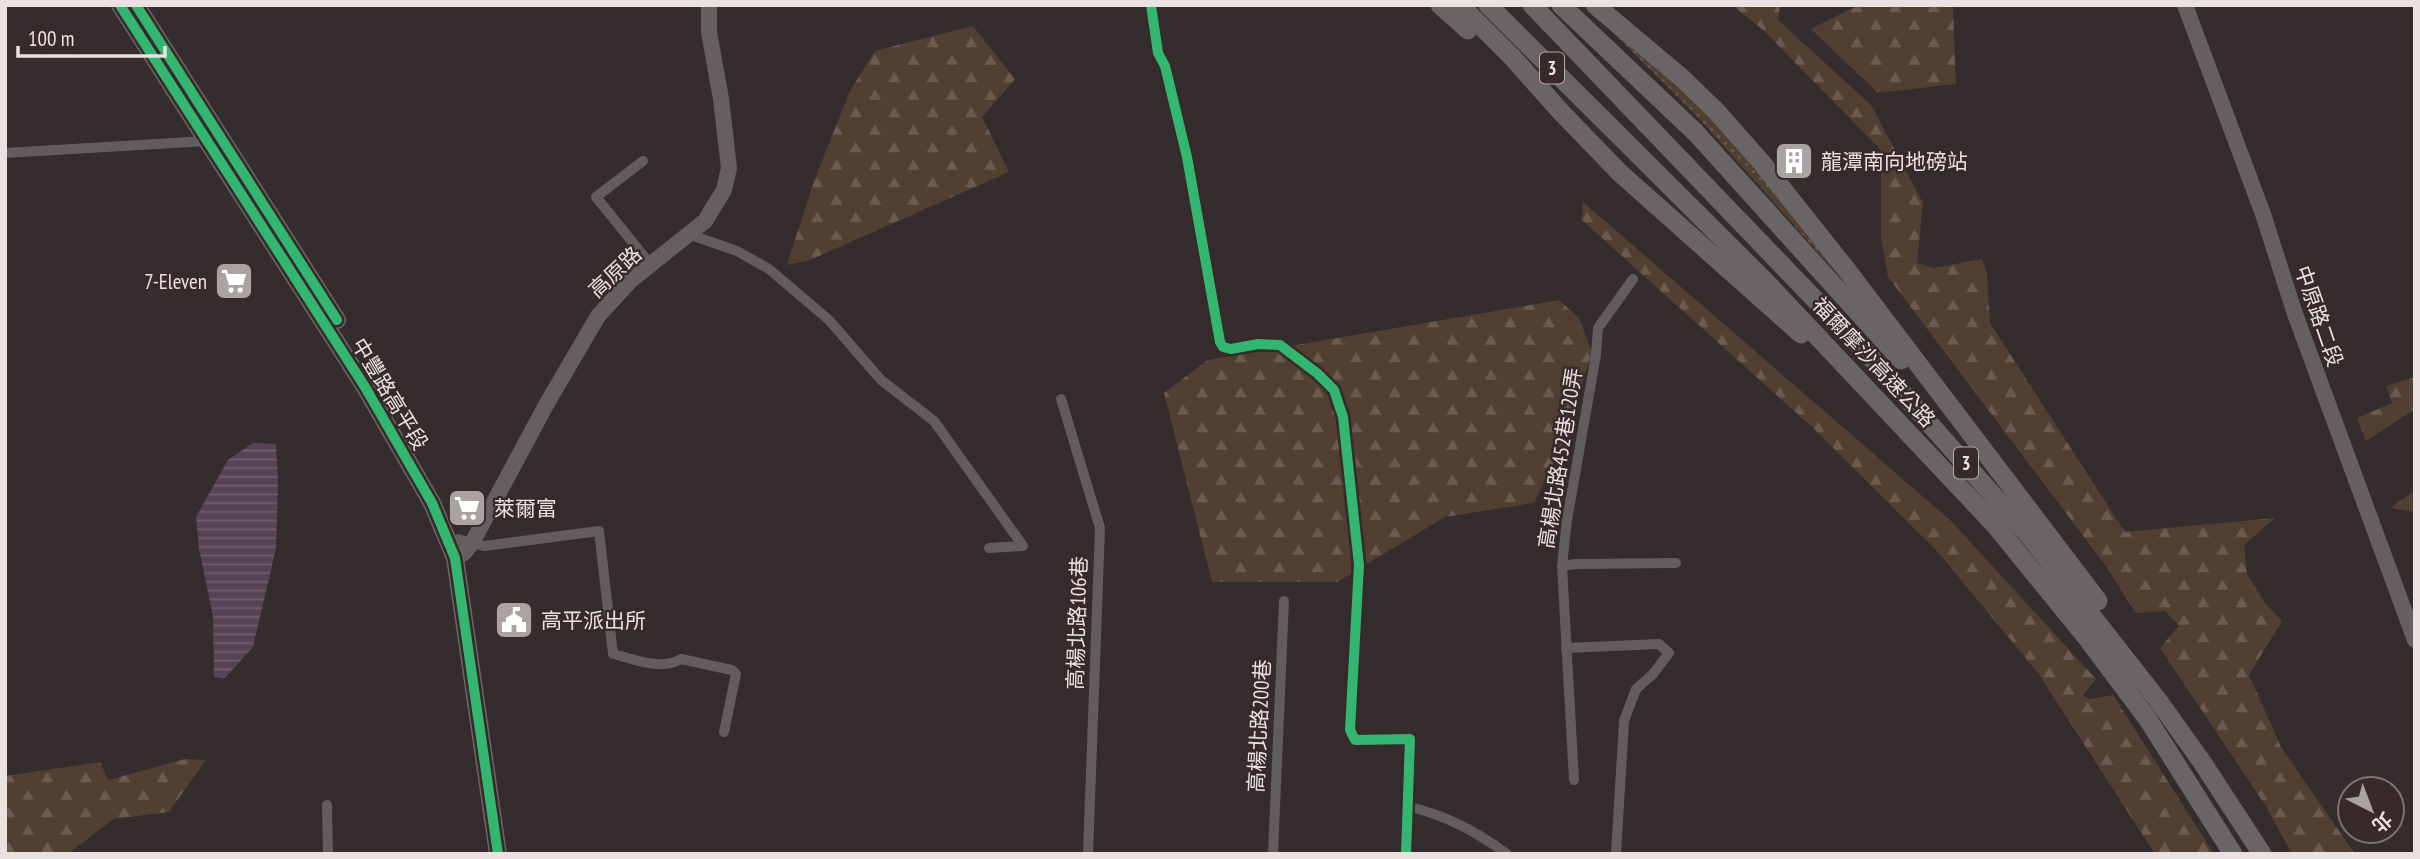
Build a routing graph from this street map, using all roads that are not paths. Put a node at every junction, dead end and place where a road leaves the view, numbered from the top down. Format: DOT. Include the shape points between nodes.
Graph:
graph roads {
  1 [pos="120,5"];
  2 [pos="135,5"];
  3 [pos="709,5"];
  4 [pos="1152,5"];
  5 [pos="1440,5"];
  6 [pos="1460,5"];
  7 [pos="1489,5"];
  8 [pos="1532,5"];
  9 [pos="1561,5"];
  10 [pos="1595,5"];
  11 [pos="2185,5"];
  12 [pos="162,59"];
  13 [pos="1560,112"];
  14 [pos="207,141"];
  15 [pos="5,153"];
  16 [pos="643,161"];
  17 [pos="691,234"];
  18 [pos="651,265"];
  19 [pos="1633,279"];
  20 [pos="1060,399"];
  21 [pos="1889,411"];
  22 [pos="1966,430"];
  23 [pos="462,548"];
  24 [pos="989,548"];
  25 [pos="1676,563"];
  26 [pos="1562,566"];
  27 [pos="1284,601"];
  28 [pos="2415,640"];
  29 [pos="1566,648"];
  30 [pos="724,732"];
  31 [pos="2202,762"];
  32 [pos="1574,780"];
  33 [pos="327,805"];
  34 [pos="1407,806"];
  35 [pos="328,854"];
  36 [pos="498,854"];
  37 [pos="509,854"];
  38 [pos="1088,854"];
  39 [pos="1273,854"];
  40 [pos="1406,854"];
  41 [pos="1507,854"];
  42 [pos="1616,854"];
  43 [pos="2233,854"];
  44 [pos="2262,854"];
  1 -- 12 [label="main road, 中豐路高平段"];
  2 -- 12 [label="main road, 中豐路高平段"];
  3 -- 17 [label="street, 高原路" via="729,168 713,211"];
  4 -- 34 [label="street" via="1158,53 1187,157 1220,342 1231,349 1280,345 1334,390 1343,417 1359,565 1350,730 1355,740 1410,739"];
  5 -- 13 [label="highway"];
  6 -- 13 [label="highway"];
  7 -- 21 [label="highway, 福爾摩沙高速公路 / 3"];
  8 -- 31 [label="highway, 福爾摩沙高速公路 / 3" via="1875,362 1985,485 2093,615"];
  9 -- 22 [label="highway" via="1696,133"];
  10 -- 22 [label="highway" via="1682,78 1753,153 1846,268"];
  11 -- 28 [label="street, 中原路二段"];
  12 -- 14 [label="main road, 中豐路高平段"];
  12 -- 23 [label="main road, 中豐路高平段" via="375,380 439,492"];
  13 -- 21 [label="highway" via="1620,173"];
  14 -- 15 [label="street"];
  14 -- 23 [label="main road, 中豐路高平段"];
  16 -- 18 [label="street" via="596,197"];
  17 -- 18 [label="street, 高原路"];
  17 -- 24 [label="street" via="769,269 829,320 881,380 934,421 1023,546"];
  18 -- 23 [label="street, 高原路" via="615,296 593,324"];
  19 -- 26 [label="street, 高楊北路452巷120弄" via="1598,328"];
  20 -- 38 [label="street, 高楊北路106巷" via="1100,528"];
  21 -- 43 [label="highway, 福爾摩沙高速公路 / 3" via="1995,525 2087,638 2147,718"];
  22 -- 31 [label="highway" via="2107,613"];
  23 -- 30 [label="street" via="599,531 612,654 663,665 681,659 732,670 736,674"];
  23 -- 36 [label="main road, 中豐路高平段"];
  23 -- 37 [label="main road, 中豐路高平段"];
  25 -- 26 [label="street"];
  26 -- 29 [label="street, 高楊北路452巷120弄"];
  27 -- 39 [label="street, 高楊北路200巷"];
  29 -- 32 [label="street, 高楊北路452巷120弄"];
  29 -- 42 [label="street" via="1659,644 1669,653 1636,689 1625,720"];
  31 -- 44 [label="highway, 福爾摩沙高速公路 / 3"];
  33 -- 35 [label="street"];
  34 -- 40 [label="street"];
  34 -- 41 [label="street" via="1442,815"];
}
